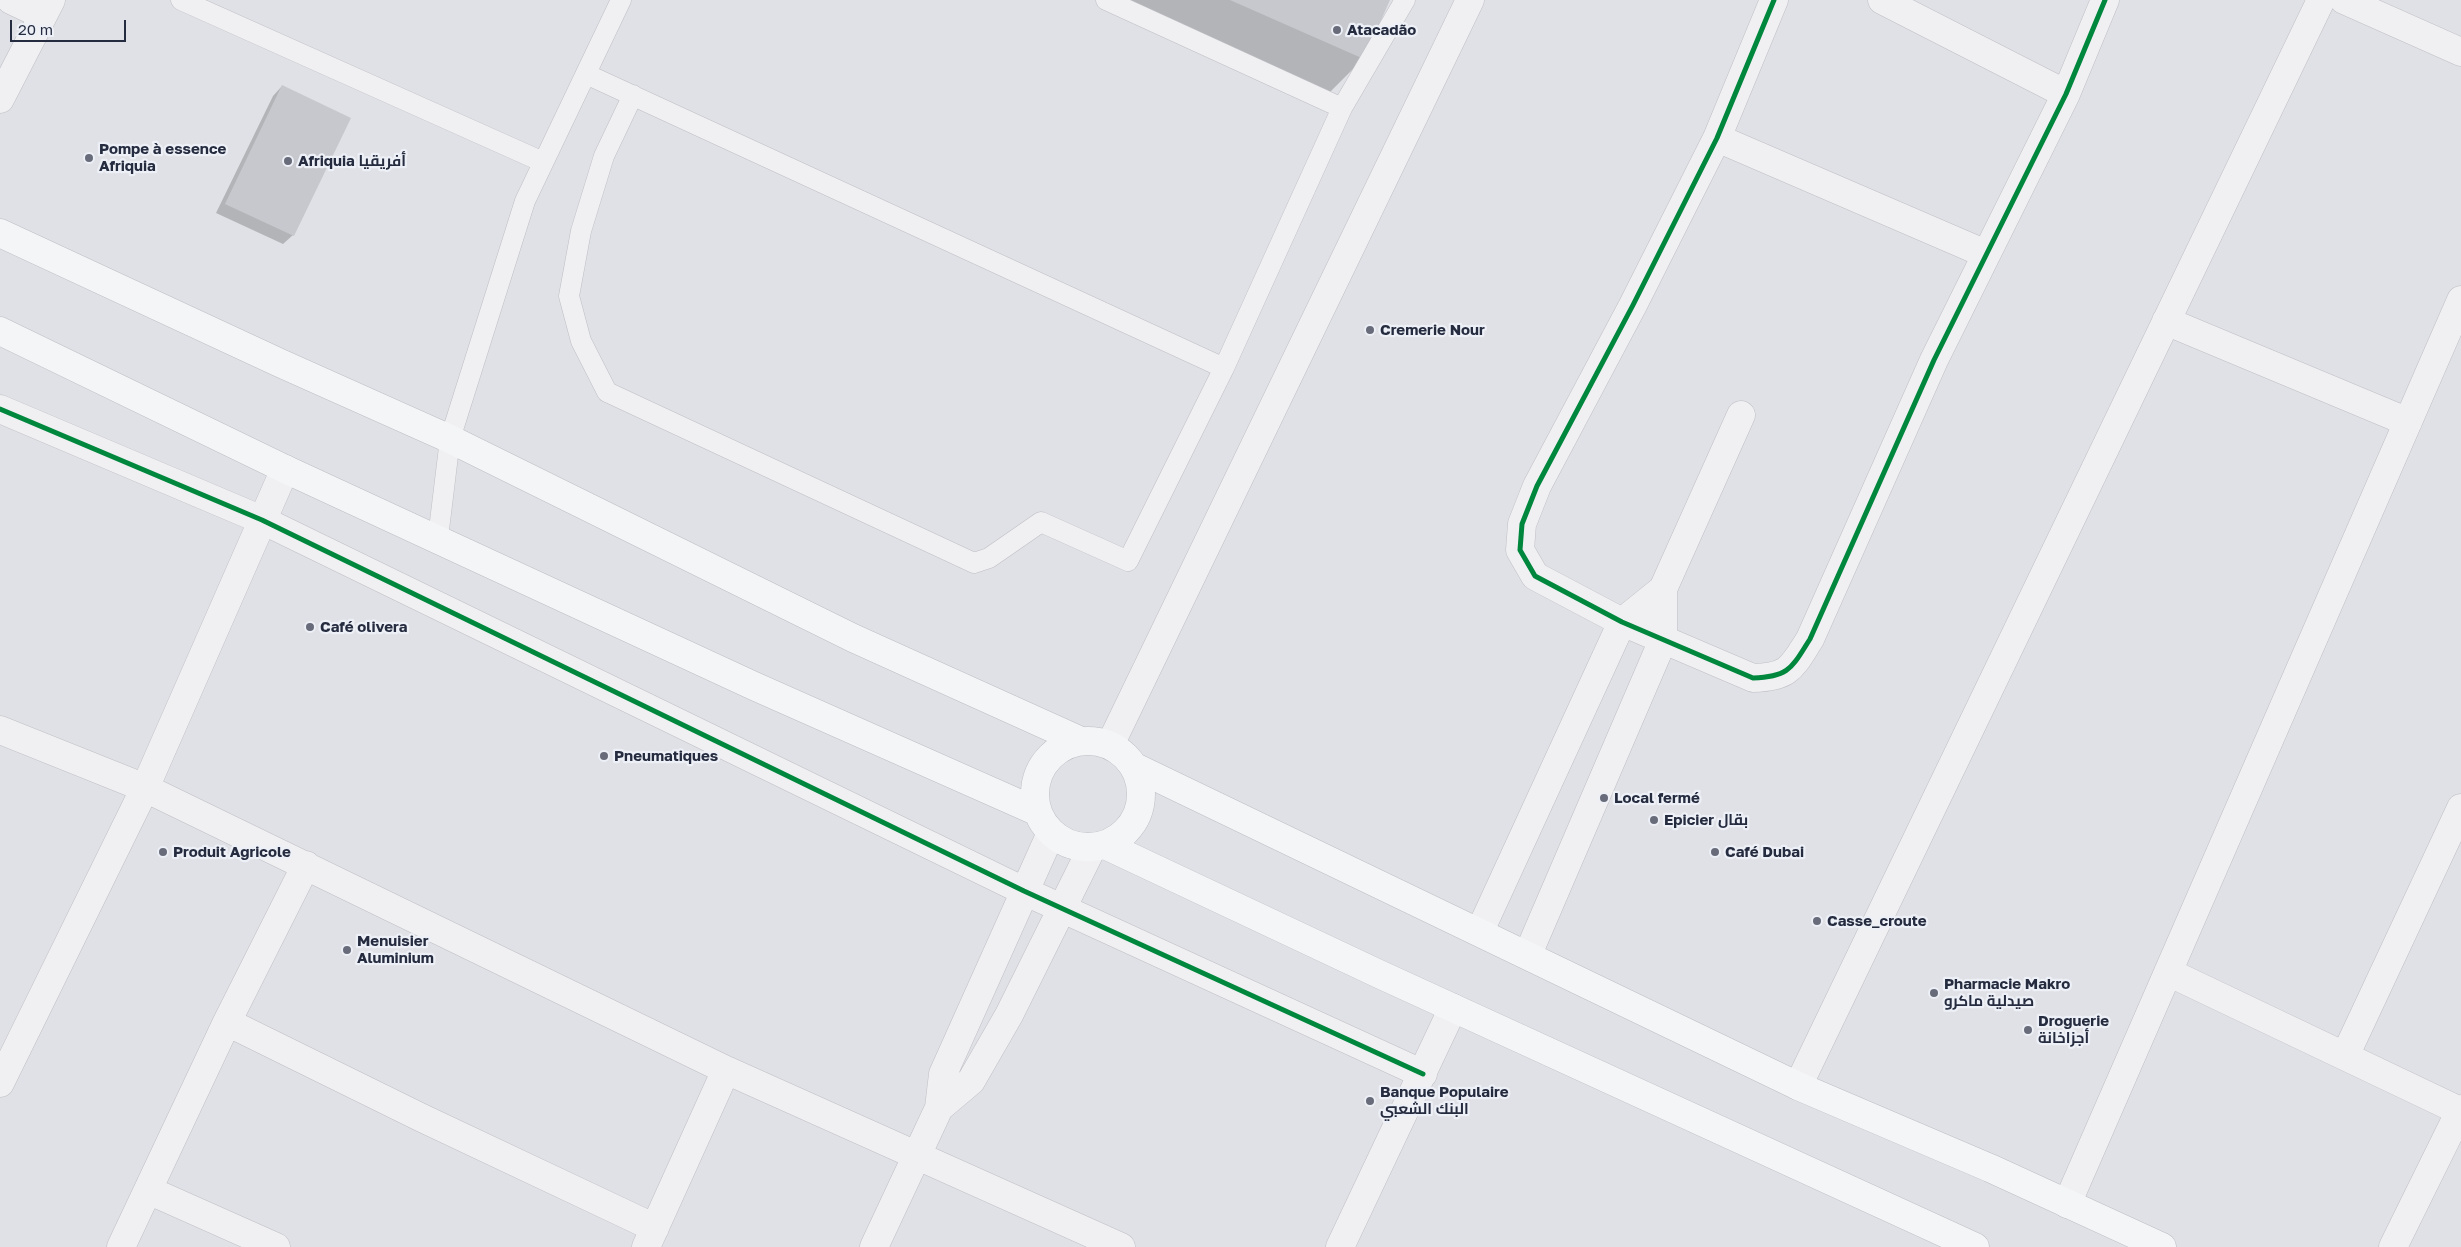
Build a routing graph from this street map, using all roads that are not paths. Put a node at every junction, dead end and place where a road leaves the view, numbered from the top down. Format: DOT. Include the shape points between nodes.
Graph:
graph roads {
  1 [pos="11,0"];
  2 [pos="181,0"];
  3 [pos="621,0"];
  4 [pos="1106,0"];
  5 [pos="1405,0"];
  6 [pos="1470,0"];
  7 [pos="1774,0"];
  8 [pos="1882,0"];
  9 [pos="2105,0"];
  10 [pos="2321,0"];
  11 [pos="2344,0"];
  12 [pos="47,8"];
  13 [pos="2461,52"];
  14 [pos="586,74"];
  15 [pos="2066,94"];
  16 [pos="633,95"];
  17 [pos="0,99"];
  18 [pos="1342,108"];
  19 [pos="1717,138"];
  20 [pos="542,162"];
  21 [pos="0,232"];
  22 [pos="1986,254"];
  23 [pos="2461,300"];
  24 [pos="2166,321"];
  25 [pos="0,331"];
  26 [pos="1224,368"];
  27 [pos="0,409"];
  28 [pos="1740,415"];
  29 [pos="2408,422"];
  30 [pos="450,439"];
  31 [pos="285,469"];
  32 [pos="262,520"];
  33 [pos="438,538"];
  34 [pos="1663,589"];
  35 [pos="1622,622"];
  36 [pos="1663,640"];
  37 [pos="0,730"];
  38 [pos="1081,741"];
  39 [pos="1110,745"];
  40 [pos="1133,766"];
  41 [pos="145,788"];
  42 [pos="2461,808"];
  43 [pos="1044,822"];
  44 [pos="1098,846"];
  45 [pos="306,865"];
  46 [pos="1024,891"];
  47 [pos="1062,909"];
  48 [pos="1480,931"];
  49 [pos="1528,954"];
  50 [pos="2168,972"];
  51 [pos="1453,1008"];
  52 [pos="227,1022"];
  53 [pos="2345,1056"];
  54 [pos="726,1070"];
  55 [pos="1423,1074"];
  56 [pos="0,1083"];
  57 [pos="1798,1086"];
  58 [pos="939,1108"];
  59 [pos="2461,1110"];
  60 [pos="918,1155"];
  61 [pos="148,1190"];
  62 [pos="2067,1204"];
  63 [pos="650,1238"];
  64 [pos="122,1247"];
  65 [pos="276,1247"];
  66 [pos="874,1247"];
  67 [pos="1121,1247"];
  68 [pos="1340,1247"];
  69 [pos="1975,1247"];
  70 [pos="2162,1247"];
  71 [pos="2393,1247"];
  1 -- 12 [label="street"];
  2 -- 20 [label="lane"];
  3 -- 14 [label="lane"];
  4 -- 18 [label="lane"];
  5 -- 18 [label="lane"];
  6 -- 39 [label="street"];
  7 -- 19 [label="street"];
  8 -- 15 [label="street"];
  9 -- 15 [label="street"];
  10 -- 24 [label="street"];
  11 -- 13 [label="street"];
  12 -- 17 [label="street"];
  14 -- 16 [label="lane"];
  14 -- 20 [label="lane"];
  15 -- 22 [label="street"];
  16 -- 26 [label="lane"];
  16 -- 26 [label="lane" via="604,156 580,231 569,296 581,341 607,392 934,545 974,563 989,558 1041,522 1128,561"];
  18 -- 26 [label="lane"];
  19 -- 22 [label="street"];
  19 -- 35 [label="street" via="1537,486 1522,524 1520,550 1535,576"];
  20 -- 30 [label="lane" via="522,210"];
  21 -- 30 [label="main road" via="280,364"];
  22 -- 36 [label="street" via="1934,360 1810,639 1791,668 1774,677 1753,678"];
  23 -- 29 [label="street"];
  24 -- 29 [label="street"];
  24 -- 57 [label="street"];
  25 -- 31 [label="main road"];
  27 -- 32 [label="street"];
  28 -- 34 [label="street"];
  29 -- 50 [label="street"];
  30 -- 33 [label="lane"];
  30 -- 38 [label="main road" via="853,638"];
  31 -- 32 [label="street"];
  31 -- 33 [label="main road"];
  32 -- 41 [label="street"];
  32 -- 46 [label="street"];
  33 -- 43 [label="main road"];
  34 -- 35 [label="street"];
  34 -- 36 [label="street"];
  35 -- 36 [label="street"];
  35 -- 48 [label="street"];
  36 -- 49 [label="street"];
  37 -- 41 [label="street"];
  38 -- 39 [label="main road"];
  38 -- 43 [label="main road" via="1060,749 1042,766 1034,788"];
  39 -- 40 [label="main road" via="1124,754"];
  40 -- 44 [label="main road" via="1141,788 1138,812 1125,832"];
  40 -- 48 [label="main road"];
  41 -- 45 [label="street"];
  41 -- 56 [label="street"];
  42 -- 53 [label="street"];
  43 -- 44 [label="main road" via="1070,845"];
  43 -- 46 [label="street"];
  44 -- 47 [label="street"];
  44 -- 51 [label="main road"];
  45 -- 52 [label="street"];
  45 -- 54 [label="street"];
  46 -- 47 [label="street"];
  46 -- 58 [label="street" via="942,1074"];
  47 -- 55 [label="street"];
  47 -- 58 [label="street" via="1009,1015 971,1081"];
  48 -- 49 [label="main road"];
  49 -- 57 [label="main road"];
  50 -- 53 [label="street"];
  50 -- 62 [label="street"];
  51 -- 55 [label="street"];
  51 -- 69 [label="main road"];
  52 -- 61 [label="street"];
  52 -- 63 [label="street" via="422,1118"];
  53 -- 59 [label="street"];
  54 -- 60 [label="street"];
  54 -- 63 [label="street"];
  55 -- 68 [label="street"];
  57 -- 62 [label="main road"];
  58 -- 60 [label="street"];
  59 -- 71 [label="street"];
  60 -- 66 [label="street"];
  60 -- 67 [label="street"];
  61 -- 64 [label="street"];
  61 -- 65 [label="street"];
  62 -- 70 [label="main road"];
}
